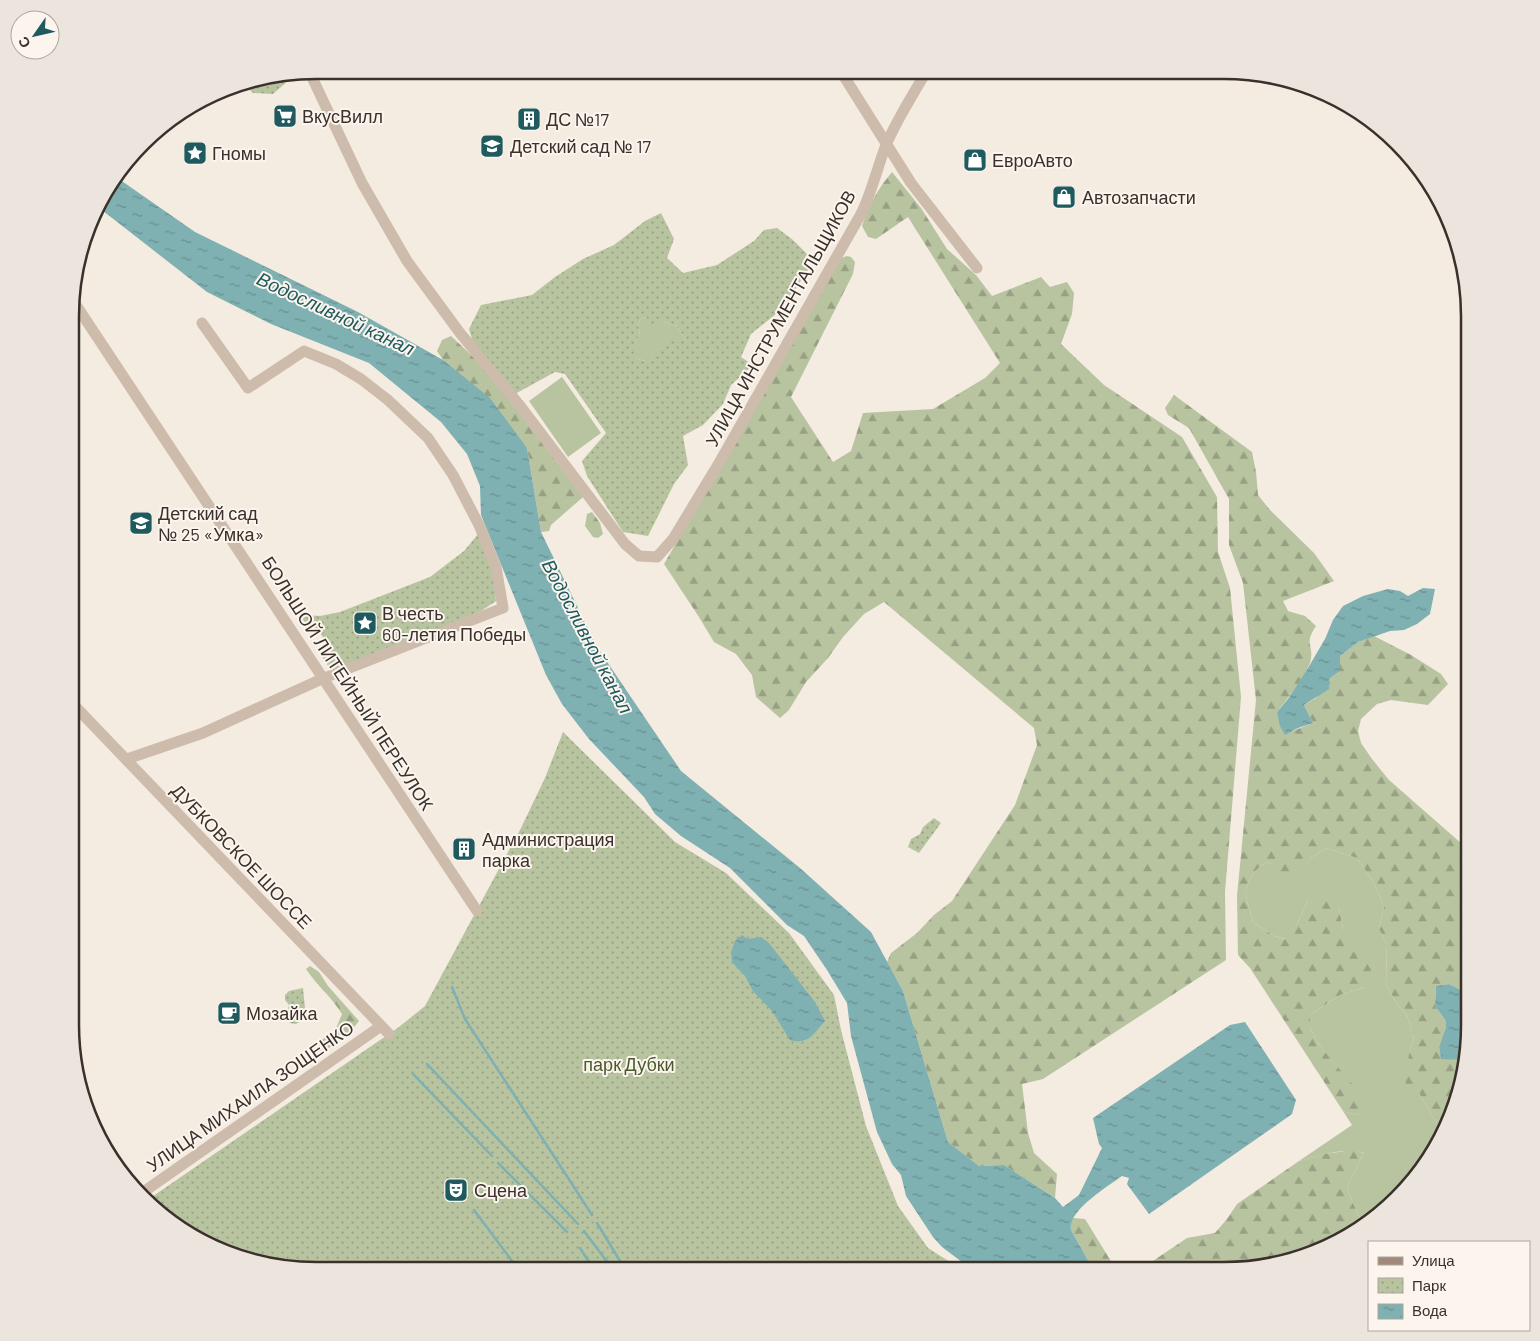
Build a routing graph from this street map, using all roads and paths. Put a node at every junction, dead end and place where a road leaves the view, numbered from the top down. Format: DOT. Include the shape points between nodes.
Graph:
graph roads {
  1 [pos="313,79"];
  2 [pos="846,79"];
  3 [pos="922,79"];
  4 [pos="887,145"];
  5 [pos="977,268"];
  6 [pos="79,310"];
  7 [pos="202,323"];
  8 [pos="324,678"];
  9 [pos="79,710"];
  10 [pos="127,759"];
  11 [pos="477,911"];
  12 [pos="385,1030"];
  13 [pos="146,1191"];
  1 -- 4 [label="street, УЛИЦА ИНСТРУМЕНТАЛЬЩИКОВ" via="362,183 407,261 625,544 639,556 657,557 673,539 861,214"];
  2 -- 4 [label="street"];
  3 -- 4 [label="street, УЛИЦА ИНСТРУМЕНТАЛЬЩИКОВ"];
  4 -- 5 [label="street" via="911,183"];
  6 -- 8 [label="street, БОЛЬШОЙ ЛИТЕЙНЫЙ ПЕРЕУЛОК"];
  7 -- 8 [label="street" via="248,388 304,351 361,378 428,438 453,475 496,567 503,608"];
  8 -- 10 [label="street" via="204,733"];
  8 -- 11 [label="street, БОЛЬШОЙ ЛИТЕЙНЫЙ ПЕРЕУЛОК"];
  9 -- 10 [label="street, ДУБКОВСКОЕ ШОССЕ"];
  10 -- 12 [label="street, ДУБКОВСКОЕ ШОССЕ"];
  12 -- 13 [label="street, УЛИЦА МИХАИЛА ЗОЩЕНКО"];
}
